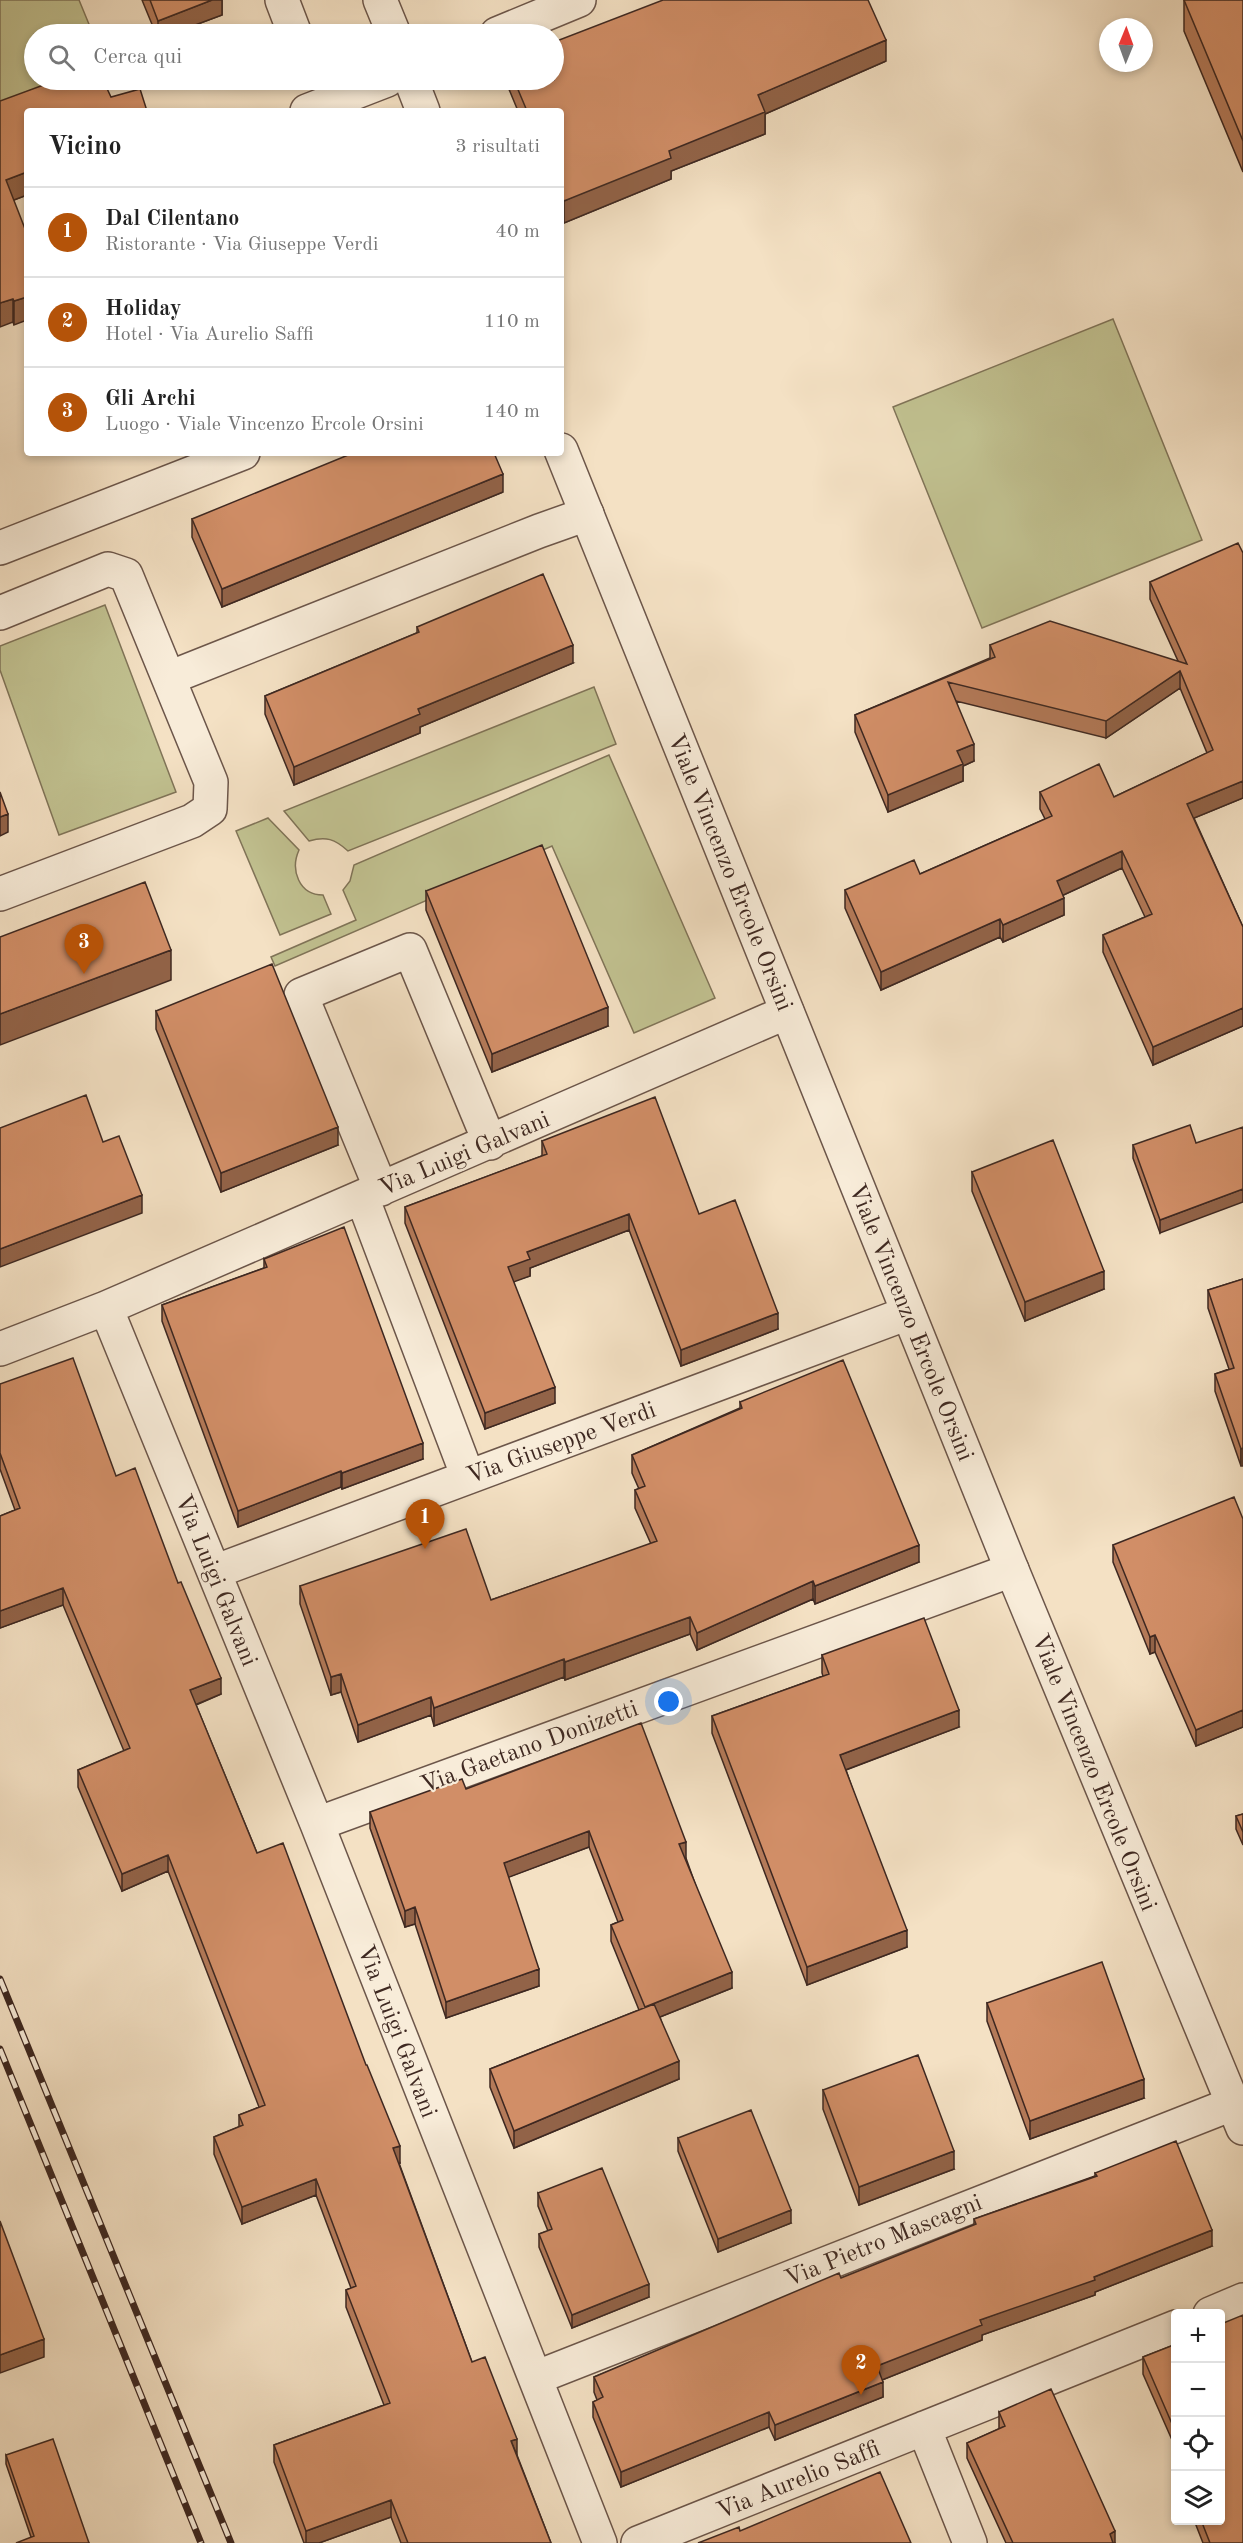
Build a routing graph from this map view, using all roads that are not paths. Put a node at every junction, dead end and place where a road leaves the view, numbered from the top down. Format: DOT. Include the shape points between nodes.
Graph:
graph roads {
  1 [pos="282,0"];
  2 [pos="380,0"];
  3 [pos="579,0"];
  4 [pos="292,24"];
  5 [pos="390,24"];
  6 [pos="520,24"];
  7 [pos="355,90"];
  8 [pos="415,90"];
  9 [pos="317,102"];
  10 [pos="422,108"];
  11 [pos="235,456"];
  12 [pos="563,456"];
  13 [pos="587,514"];
  14 [pos="0,548"];
  15 [pos="0,613"];
  16 [pos="169,678"];
  17 [pos="0,894"];
  18 [pos="787,1012"];
  19 [pos="490,1143"];
  20 [pos="371,1193"];
  21 [pos="106,1308"];
  22 [pos="908,1313"];
  23 [pos="0,1349"];
  24 [pos="468,1477"];
  25 [pos="1012,1570"];
  26 [pos="214,1572"];
  27 [pos="317,1824"];
  28 [pos="1238,2116"];
  29 [pos="1243,2300"];
  30 [pos="1220,2309"];
  31 [pos="1171,2329"];
  32 [pos="535,2378"];
  33 [pos="924,2428"];
  34 [pos="600,2543"];
  35 [pos="638,2543"];
  36 [pos="970,2543"];
  1 -- 4 [label="street"];
  2 -- 5 [label="street"];
  3 -- 6 [label="street"];
  7 -- 9 [label="street"];
  8 -- 10 [label="street"];
  11 -- 14 [label="street"];
  12 -- 13 [label="street, Viale Vincenzo Ercole Orsini"];
  13 -- 16 [label="street"];
  13 -- 18 [label="street, Viale Vincenzo Ercole Orsini"];
  15 -- 16 [label="street" via="108,569 126,575"];
  16 -- 17 [label="street" via="211,782 210,809 192,821"];
  18 -- 19 [label="street, Via Luigi Galvani"];
  18 -- 22 [label="street, Viale Vincenzo Ercole Orsini"];
  19 -- 20 [label="street, Via Luigi Galvani"];
  19 -- 20 [label="street" via="410,950 301,995"];
  20 -- 21 [label="street, Via Luigi Galvani"];
  20 -- 24 [label="street"];
  21 -- 23 [label="street"];
  21 -- 26 [label="street, Via Luigi Galvani"];
  22 -- 24 [label="street, Via Giuseppe Verdi"];
  22 -- 25 [label="street, Viale Vincenzo Ercole Orsini"];
  24 -- 26 [label="street, Via Giuseppe Verdi"];
  25 -- 27 [label="street, Via Gaetano Donizetti"];
  25 -- 28 [label="street, Viale Vincenzo Ercole Orsini"];
  26 -- 27 [label="street, Via Luigi Galvani"];
  27 -- 32 [label="street, Via Luigi Galvani"];
  28 -- 32 [label="street, Via Pietro Mascagni"];
  29 -- 30 [label="street"];
  31 -- 33 [label="street, Via Aurelio Saffi"];
  32 -- 34 [label="street, Via Luigi Galvani"];
  33 -- 35 [label="street, Via Aurelio Saffi"];
  33 -- 36 [label="street"];
}
